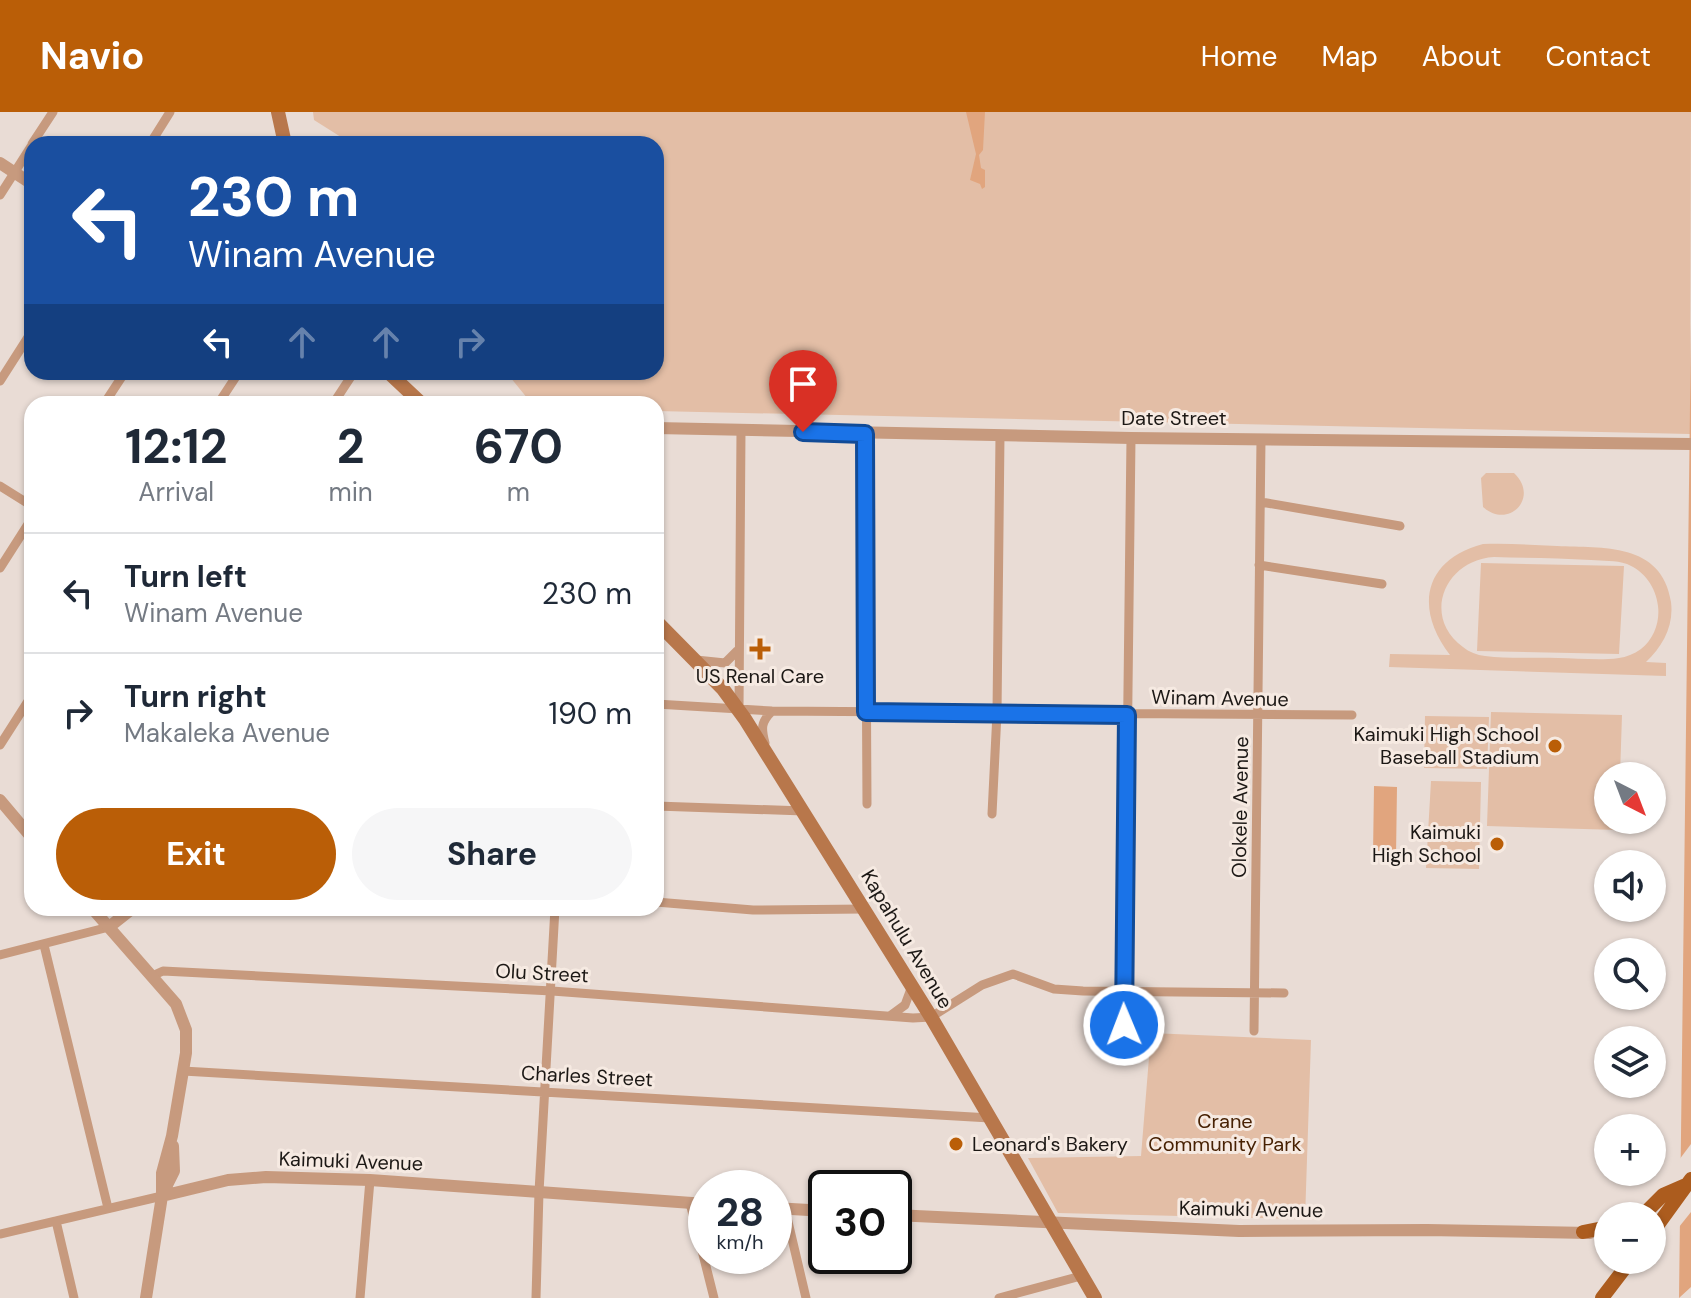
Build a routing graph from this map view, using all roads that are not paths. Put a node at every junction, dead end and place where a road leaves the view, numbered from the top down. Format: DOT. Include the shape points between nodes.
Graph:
graph roads {
  1 [pos="53,112"];
  2 [pos="170,112"];
  3 [pos="278,112"];
  4 [pos="37,136"];
  5 [pos="155,136"];
  6 [pos="283,136"];
  7 [pos="24,156"];
  8 [pos="0,163"];
  9 [pos="14,172"];
  10 [pos="24,179"];
  11 [pos="0,195"];
  12 [pos="24,344"];
  13 [pos="396,380"];
  14 [pos="0,381"];
  15 [pos="414,396"];
  16 [pos="664,428"];
  17 [pos="741,430"];
  18 [pos="865,434"];
  19 [pos="1000,435"];
  20 [pos="1131,438"];
  21 [pos="1261,439"];
  22 [pos="1688,444"];
  23 [pos="0,486"];
  24 [pos="24,501"];
  25 [pos="1261,502"];
  26 [pos="1400,526"];
  27 [pos="24,530"];
  28 [pos="1259,565"];
  29 [pos="0,568"];
  30 [pos="1382,584"];
  31 [pos="664,629"];
  32 [pos="737,651"];
  33 [pos="696,660"];
  34 [pos="664,705"];
  35 [pos="24,708"];
  36 [pos="739,710"];
  37 [pos="772,711"];
  38 [pos="866,712"];
  39 [pos="997,713"];
  40 [pos="1127,715"];
  41 [pos="1352,715"];
  42 [pos="1259,716"];
  43 [pos="0,745"];
  44 [pos="770,758"];
  45 [pos="0,800"];
  46 [pos="867,804"];
  47 [pos="664,806"];
  48 [pos="804,811"];
  49 [pos="992,814"];
  50 [pos="24,828"];
  51 [pos="664,903"];
  52 [pos="866,909"];
  53 [pos="99,916"];
  54 [pos="123,916"];
  55 [pos="555,916"];
  56 [pos="109,927"];
  57 [pos="44,945"];
  58 [pos="0,955"];
  59 [pos="152,976"];
  60 [pos="912,986"];
  61 [pos="1123,990"];
  62 [pos="552,991"];
  63 [pos="1256,992"];
  64 [pos="1284,993"];
  65 [pos="890,1016"];
  66 [pos="931,1017"];
  67 [pos="1124,1025"];
  68 [pos="1254,1031"];
  69 [pos="183,1071"];
  70 [pos="544,1092"];
  71 [pos="990,1118"];
  72 [pos="172,1136"];
  73 [pos="174,1171"];
  74 [pos="370,1180"];
  75 [pos="193,1188"];
  76 [pos="1684,1188"];
  77 [pos="539,1192"];
  78 [pos="162,1196"];
  79 [pos="1656,1202"];
  80 [pos="688,1203"];
  81 [pos="108,1208"];
  82 [pos="1666,1213"];
  83 [pos="912,1216"];
  84 [pos="56,1221"];
  85 [pos="1052,1224"];
  86 [pos="1594,1230"];
  87 [pos="1583,1232"];
  88 [pos="1594,1233"];
  89 [pos="0,1234"];
  90 [pos="792,1250"];
  91 [pos="708,1274"];
  92 [pos="1620,1274"];
  93 [pos="1081,1276"];
  94 [pos="74,1298"];
  95 [pos="146,1298"];
  96 [pos="360,1298"];
  97 [pos="536,1298"];
  98 [pos="714,1298"];
  99 [pos="806,1298"];
  100 [pos="999,1298"];
  101 [pos="1095,1298"];
  102 [pos="1602,1298"];
  1 -- 4 [label="street"];
  2 -- 5 [label="street"];
  3 -- 6 [label="main road"];
  7 -- 9 [label="street"];
  8 -- 9 [label="street"];
  9 -- 10 [label="street"];
  9 -- 11 [label="street"];
  12 -- 14 [label="street"];
  13 -- 15 [label="main road"];
  16 -- 17 [label="street, Date Street"];
  17 -- 18 [label="street, Date Street"];
  17 -- 32 [label="street"];
  18 -- 19 [label="street, Date Street"];
  18 -- 38 [label="street"];
  19 -- 20 [label="street, Date Street"];
  19 -- 39 [label="street"];
  20 -- 21 [label="street, Date Street"];
  20 -- 40 [label="street"];
  21 -- 22 [label="street, Date Street"];
  21 -- 25 [label="street, Olokele Avenue"];
  23 -- 24 [label="street"];
  25 -- 26 [label="street"];
  25 -- 28 [label="street, Olokele Avenue"];
  27 -- 29 [label="street"];
  28 -- 30 [label="street"];
  28 -- 42 [label="street, Olokele Avenue"];
  31 -- 33 [label="main road, Kapahulu Avenue"];
  32 -- 33 [label="street" via="725,663"];
  32 -- 36 [label="street"];
  33 -- 36 [label="main road, Kapahulu Avenue"];
  34 -- 36 [label="street, Winam Avenue"];
  35 -- 43 [label="street"];
  36 -- 37 [label="street, Winam Avenue"];
  36 -- 44 [label="main road, Kapahulu Avenue"];
  37 -- 38 [label="street, Winam Avenue"];
  37 -- 44 [label="street" via="761,729"];
  38 -- 39 [label="street, Winam Avenue"];
  38 -- 46 [label="street"];
  39 -- 40 [label="street, Winam Avenue"];
  39 -- 49 [label="street"];
  40 -- 42 [label="street, Winam Avenue"];
  40 -- 61 [label="street"];
  41 -- 42 [label="street, Winam Avenue"];
  42 -- 63 [label="street, Olokele Avenue"];
  44 -- 48 [label="main road, Kapahulu Avenue"];
  45 -- 50 [label="street"];
  47 -- 48 [label="street"];
  48 -- 52 [label="main road, Kapahulu Avenue"];
  51 -- 52 [label="street" via="753,910"];
  52 -- 60 [label="main road, Kapahulu Avenue"];
  53 -- 56 [label="street"];
  54 -- 56 [label="street"];
  55 -- 62 [label="street"];
  56 -- 57 [label="street"];
  56 -- 59 [label="street"];
  57 -- 58 [label="street"];
  57 -- 81 [label="street"];
  59 -- 62 [label="street, Olu Street" via="163,971"];
  59 -- 69 [label="street" via="184,1021"];
  60 -- 65 [label="street" via="905,1005"];
  60 -- 66 [label="main road, Kapahulu Avenue"];
  61 -- 63 [label="street"];
  61 -- 66 [label="street" via="1054,989 1013,974 982,985"];
  61 -- 67 [label="street"];
  62 -- 65 [label="street, Olu Street"];
  62 -- 70 [label="street"];
  63 -- 64 [label="street"];
  63 -- 68 [label="street, Olokele Avenue"];
  65 -- 66 [label="street, Olu Street"];
  66 -- 71 [label="main road, Kapahulu Avenue"];
  69 -- 70 [label="street, Charles Street"];
  69 -- 72 [label="street"];
  70 -- 71 [label="street, Charles Street"];
  70 -- 77 [label="street"];
  71 -- 85 [label="main road, Kapahulu Avenue"];
  72 -- 73 [label="street"];
  72 -- 78 [label="street"];
  73 -- 75 [label="street"];
  73 -- 78 [label="street"];
  74 -- 75 [label="street, Kaimuki Avenue" via="266,1177"];
  74 -- 77 [label="street, Kaimuki Avenue"];
  74 -- 96 [label="street"];
  75 -- 78 [label="street, Kaimuki Avenue"];
  76 -- 79 [label="main road"];
  76 -- 82 [label="main road"];
  77 -- 80 [label="street, Kaimuki Avenue"];
  77 -- 97 [label="street"];
  78 -- 81 [label="street, Kaimuki Avenue"];
  78 -- 95 [label="street"];
  81 -- 84 [label="street, Kaimuki Avenue"];
  83 -- 85 [label="street, Kaimuki Avenue"];
  84 -- 89 [label="street, Kaimuki Avenue"];
  84 -- 94 [label="street"];
  85 -- 87 [label="street, Kaimuki Avenue" via="1239,1231"];
  85 -- 93 [label="main road, Kapahulu Avenue"];
  86 -- 87 [label="main road"];
  87 -- 88 [label="street, Kaimuki Avenue"];
  90 -- 99 [label="street"];
  91 -- 98 [label="street"];
  92 -- 102 [label="main road"];
  93 -- 100 [label="street"];
  93 -- 101 [label="main road, Kapahulu Avenue"];
}
